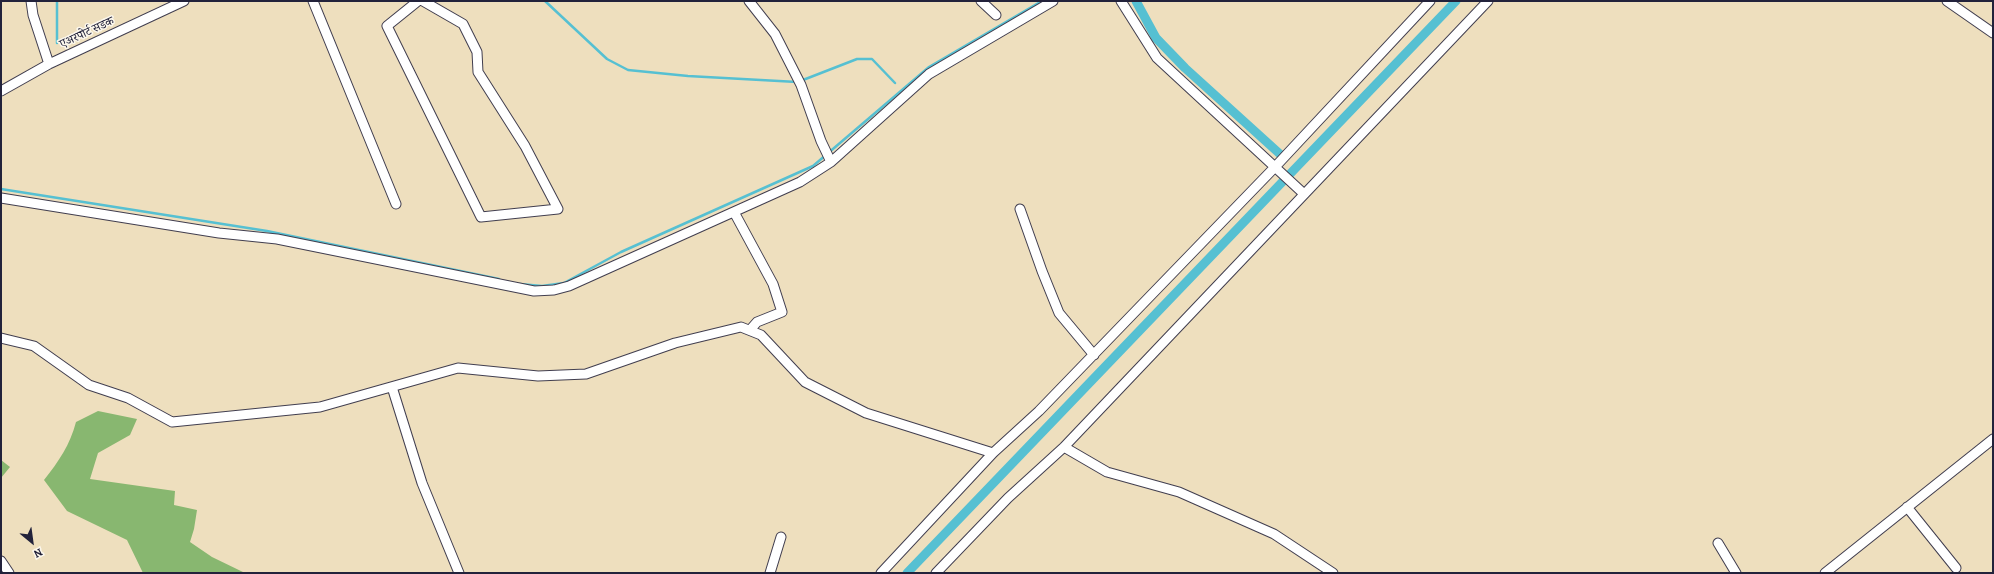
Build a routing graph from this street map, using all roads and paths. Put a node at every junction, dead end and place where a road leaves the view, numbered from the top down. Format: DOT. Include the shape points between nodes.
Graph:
graph roads {
  1 [pos="31,1"];
  2 [pos="184,1"];
  3 [pos="314,1"];
  4 [pos="418,1"];
  5 [pos="423,1"];
  6 [pos="749,1"];
  7 [pos="981,1"];
  8 [pos="1053,1"];
  9 [pos="1121,1"];
  10 [pos="1430,1"];
  11 [pos="1488,1"];
  12 [pos="1947,1"];
  13 [pos="996,16"];
  14 [pos="1993,34"];
  15 [pos="50,64"];
  16 [pos="1,91"];
  17 [pos="831,162"];
  18 [pos="1275,166"];
  19 [pos="1300,191"];
  20 [pos="1,198"];
  21 [pos="396,204"];
  22 [pos="1020,209"];
  23 [pos="734,212"];
  24 [pos="750,330"];
  25 [pos="1,338"];
  26 [pos="1094,355"];
  27 [pos="392,387"];
  28 [pos="1993,439"];
  29 [pos="1064,447"];
  30 [pos="993,453"];
  31 [pos="1907,507"];
  32 [pos="781,537"];
  33 [pos="1718,543"];
  34 [pos="1,561"];
  35 [pos="1956,568"];
  36 [pos="9,573"];
  37 [pos="459,573"];
  38 [pos="770,573"];
  39 [pos="881,573"];
  40 [pos="936,573"];
  41 [pos="1333,573"];
  42 [pos="1736,573"];
  43 [pos="1825,573"];
  1 -- 15 [label="street" via="33,15"];
  2 -- 15 [label="street, एअरपोर्ट सडक"];
  3 -- 21 [label="street"];
  4 -- 5 [label="street" via="387,26 481,217 558,209 525,146 478,72 477,52 463,24"];
  6 -- 17 [label="street" via="779,40 801,85"];
  7 -- 13 [label="street"];
  8 -- 17 [label="street" via="929,74"];
  9 -- 18 [label="street" via="1157,58"];
  10 -- 18 [label="street"];
  11 -- 19 [label="street"];
  12 -- 14 [label="street"];
  15 -- 16 [label="street, एअरपोर्ट सडक"];
  17 -- 23 [label="street" via="800,182"];
  18 -- 19 [label="street"];
  18 -- 26 [label="street"];
  19 -- 29 [label="street" via="1264,237"];
  20 -- 23 [label="street" via="277,240 534,291 569,286"];
  22 -- 26 [label="street" via="1060,313"];
  23 -- 24 [label="street" via="773,284 782,312 756,322"];
  24 -- 27 [label="street" via="741,327 675,342 586,374 538,376 458,368"];
  24 -- 30 [label="street" via="761,335 805,382 866,412"];
  25 -- 27 [label="street" via="34,346 89,385 128,398 172,422 320,407"];
  26 -- 30 [label="street"];
  27 -- 37 [label="street" via="422,483"];
  28 -- 31 [label="street"];
  29 -- 40 [label="street" via="1008,498"];
  29 -- 41 [label="street" via="1107,472 1178,492 1274,534"];
  30 -- 39 [label="street"];
  31 -- 35 [label="street"];
  31 -- 43 [label="street"];
  32 -- 38 [label="street"];
  33 -- 42 [label="street"];
  34 -- 36 [label="street"];
}
